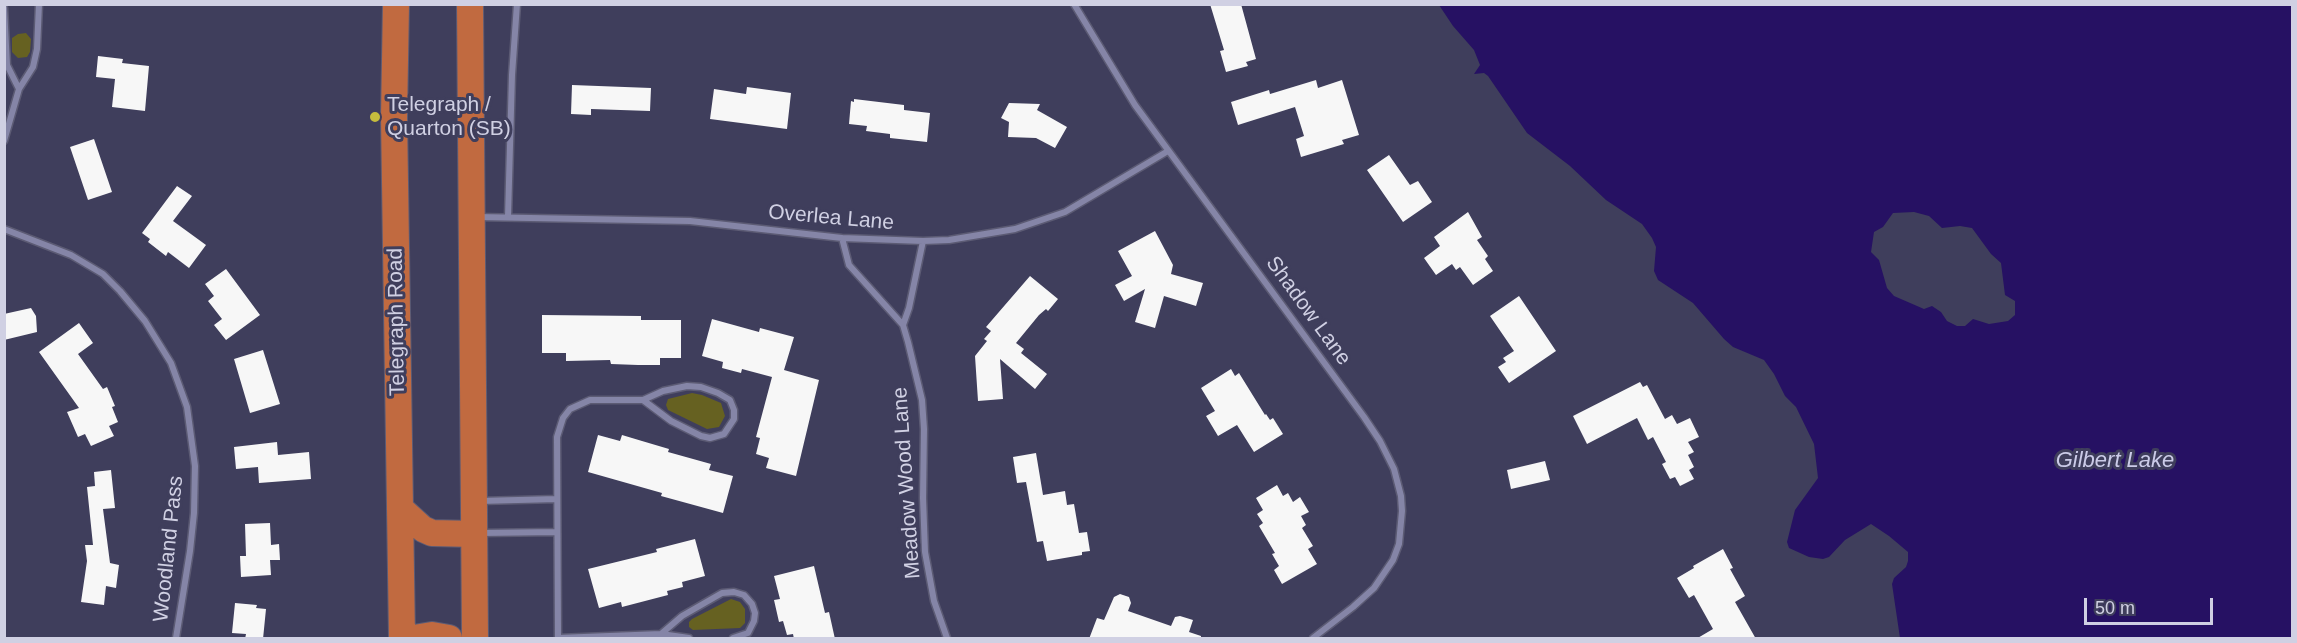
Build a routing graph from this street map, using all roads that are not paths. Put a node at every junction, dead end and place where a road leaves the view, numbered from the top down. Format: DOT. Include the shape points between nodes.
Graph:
graph roads {
  1 [pos="39,4"];
  2 [pos="396,4"];
  3 [pos="517,4"];
  4 [pos="1074,4"];
  5 [pos="4,8"];
  6 [pos="467,11"];
  7 [pos="19,89"];
  8 [pos="4,141"];
  9 [pos="1168,151"];
  10 [pos="470,216"];
  11 [pos="508,217"];
  12 [pos="4,229"];
  13 [pos="842,238"];
  14 [pos="923,242"];
  15 [pos="903,325"];
  16 [pos="642,400"];
  17 [pos="557,499"];
  18 [pos="473,501"];
  19 [pos="401,509"];
  20 [pos="557,532"];
  21 [pos="474,534"];
  22 [pos="661,634"];
  23 [pos="558,638"];
  24 [pos="176,639"];
  25 [pos="402,639"];
  26 [pos="414,639"];
  27 [pos="449,639"];
  28 [pos="475,639"];
  29 [pos="689,639"];
  30 [pos="733,639"];
  31 [pos="947,639"];
  32 [pos="1313,639"];
  1 -- 7 [label="street" via="33,67"];
  2 -- 19 [label="highway, Telegraph Road" via="394,117"];
  3 -- 11 [label="street"];
  4 -- 9 [label="street, Shadow Lane" via="1135,105"];
  5 -- 7 [label="street" via="7,65"];
  6 -- 10 [label="highway"];
  7 -- 8 [label="street"];
  9 -- 14 [label="street, Overlea Lane" via="1065,212 996,233"];
  9 -- 32 [label="street, Shadow Lane" via="1364,417 1398,480 1402,511 1399,544 1393,560 1374,588"];
  10 -- 11 [label="street, Overlea Lane"];
  10 -- 18 [label="highway"];
  11 -- 13 [label="street, Overlea Lane" via="690,221"];
  12 -- 24 [label="street, Woodland Pass" via="71,255 103,274 154,332 171,363 187,407 195,466 190,551"];
  13 -- 14 [label="street, Overlea Lane"];
  13 -- 15 [label="street, Meadow Wood Lane" via="849,265"];
  14 -- 15 [label="street"];
  15 -- 31 [label="street, Meadow Wood Lane" via="922,400 923,527 928,576"];
  16 -- 16 [label="street" via="663,391 701,387 730,400 734,419 724,434 710,438 671,421"];
  16 -- 17 [label="street" via="590,400 570,409 557,437"];
  17 -- 18 [label="street"];
  17 -- 20 [label="street"];
  18 -- 21 [label="highway"];
  19 -- 21 [label="highway" via="423,529"];
  19 -- 25 [label="highway, Telegraph Road"];
  20 -- 21 [label="street"];
  20 -- 23 [label="street"];
  21 -- 28 [label="highway"];
  22 -- 23 [label="street"];
  22 -- 29 [label="street"];
  22 -- 30 [label="street" via="682,616 722,593 734,592 752,603 755,613 748,633"];
  26 -- 27 [label="highway" via="432,635"];
}
